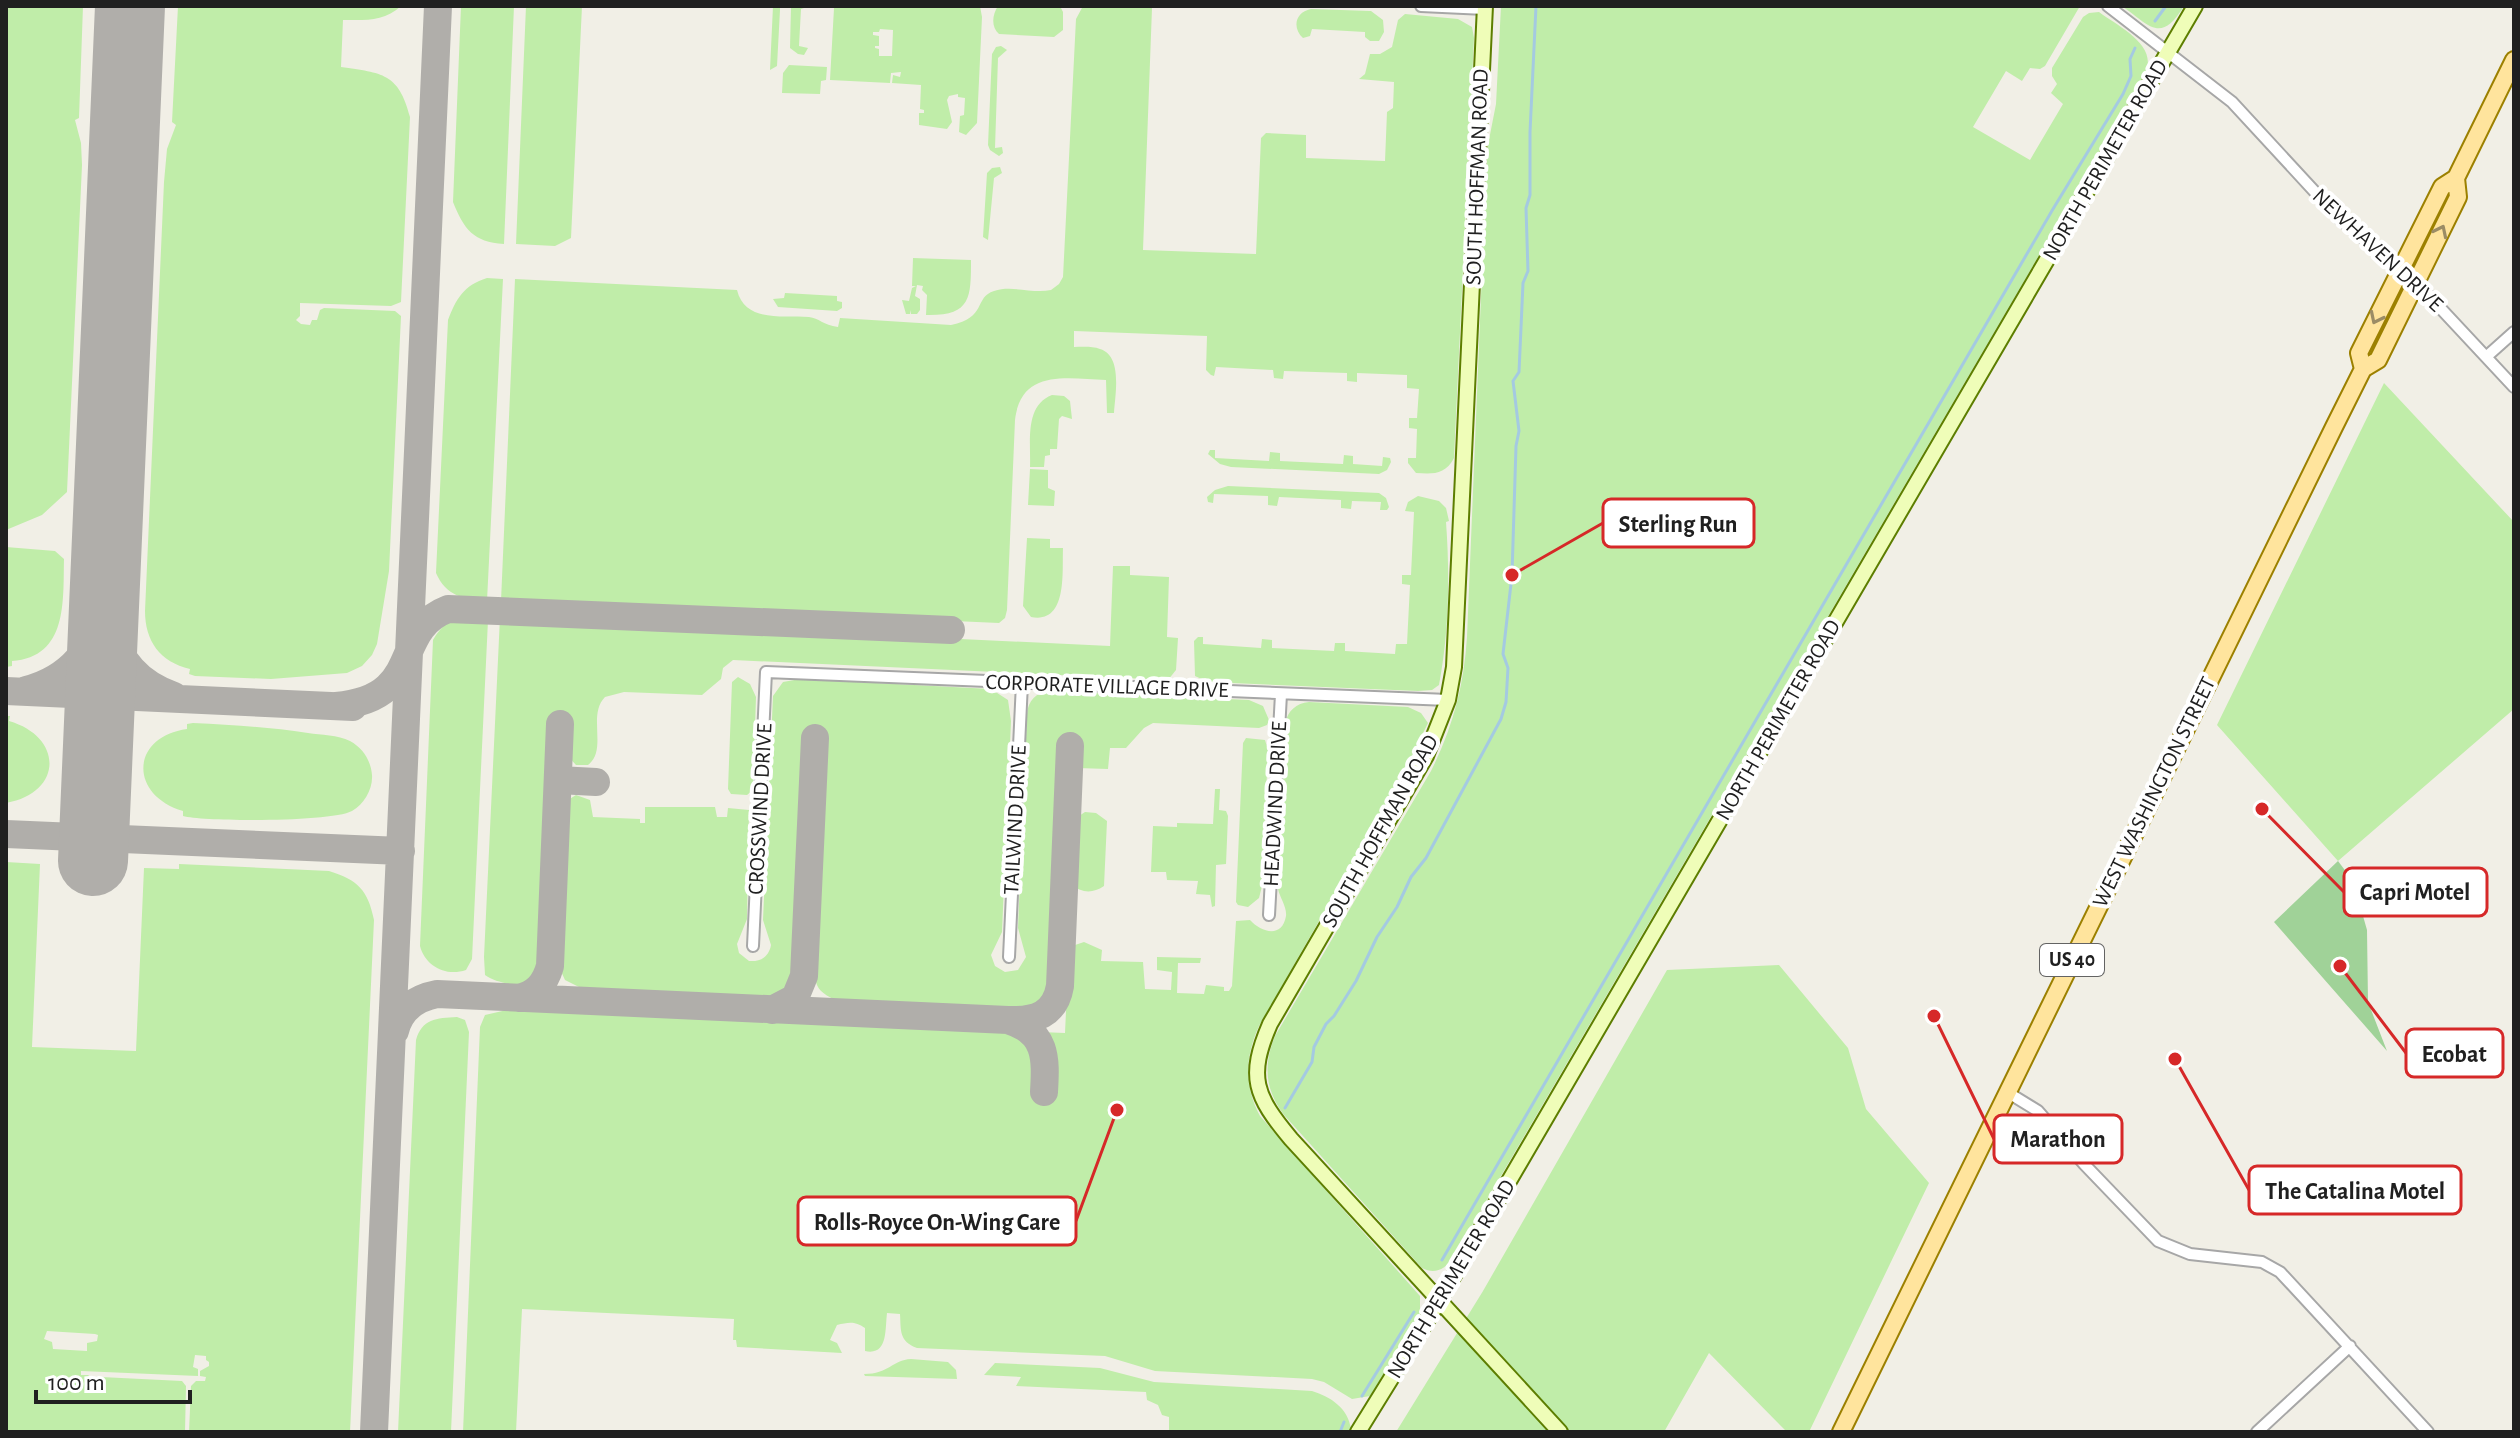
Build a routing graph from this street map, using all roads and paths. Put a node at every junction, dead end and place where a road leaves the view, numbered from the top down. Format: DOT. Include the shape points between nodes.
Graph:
graph roads {
  1 [pos="1421,6"];
  2 [pos="2108,6"];
  3 [pos="2195,6"];
  4 [pos="1485,7"];
  5 [pos="2169,51"];
  6 [pos="2514,60"];
  7 [pos="2456,178"];
  8 [pos="2402,268"];
  9 [pos="2416,282"];
  10 [pos="2514,332"];
  11 [pos="2486,357"];
  12 [pos="2363,369"];
  13 [pos="2514,387"];
  14 [pos="766,672"];
  15 [pos="1022,683"];
  16 [pos="1281,694"];
  17 [pos="1448,700"];
  18 [pos="1269,915"];
  19 [pos="753,946"];
  20 [pos="1009,957"];
  21 [pos="2007,1092"];
  22 [pos="1439,1301"];
  23 [pos="2350,1346"];
  24 [pos="1358,1432"];
  25 [pos="1560,1432"];
  26 [pos="1841,1432"];
  27 [pos="2257,1432"];
  28 [pos="2428,1432"];
  1 -- 4 [label="street"];
  2 -- 5 [label="street, NEWHAVEN DRIVE"];
  3 -- 5 [label="street, NORTH PERIMETER ROAD"];
  4 -- 17 [label="street, SOUTH HOFFMAN ROAD" via="1454,667"];
  5 -- 8 [label="street, NEWHAVEN DRIVE" via="2245,115 2339,218"];
  5 -- 22 [label="street, NORTH PERIMETER ROAD"];
  6 -- 7 [label="main road, WEST WASHINGTON STREET / US 40"];
  7 -- 8 [label="main road, WEST WASHINGTON STREET / US 40" via="2442,187"];
  9 -- 7 [label="main road, WEST WASHINGTON STREET / US 40, one-way" via="2458,197"];
  8 -- 9 [label="street, NEWHAVEN DRIVE"];
  8 -- 12 [label="main road, WEST WASHINGTON STREET / US 40, one-way" via="2359,353"];
  9 -- 11 [label="street, NEWHAVEN DRIVE"];
  9 -- 12 [label="main road, WEST WASHINGTON STREET / US 40" via="2378,360"];
  10 -- 11 [label="street"];
  11 -- 13 [label="street, NEWHAVEN DRIVE"];
  12 -- 21 [label="main road, WEST WASHINGTON STREET / US 40"];
  14 -- 15 [label="street, CORPORATE VILLAGE DRIVE"];
  14 -- 19 [label="street, CROSSWIND DRIVE"];
  15 -- 16 [label="street, CORPORATE VILLAGE DRIVE"];
  15 -- 20 [label="street, TAILWIND DRIVE"];
  16 -- 17 [label="street, CORPORATE VILLAGE DRIVE"];
  16 -- 18 [label="street, HEADWIND DRIVE"];
  17 -- 22 [label="street, SOUTH HOFFMAN ROAD" via="1426,756 1270,1024 1257,1061 1258,1087 1269,1114"];
  21 -- 23 [label="street" via="2038,1111 2154,1238 2181,1252 2273,1267"];
  21 -- 26 [label="main road, WEST WASHINGTON STREET / US 40"];
  22 -- 24 [label="street, NORTH PERIMETER ROAD"];
  22 -- 25 [label="street, SOUTH HOFFMAN ROAD"];
  23 -- 27 [label="street"];
  23 -- 28 [label="street"];
}
